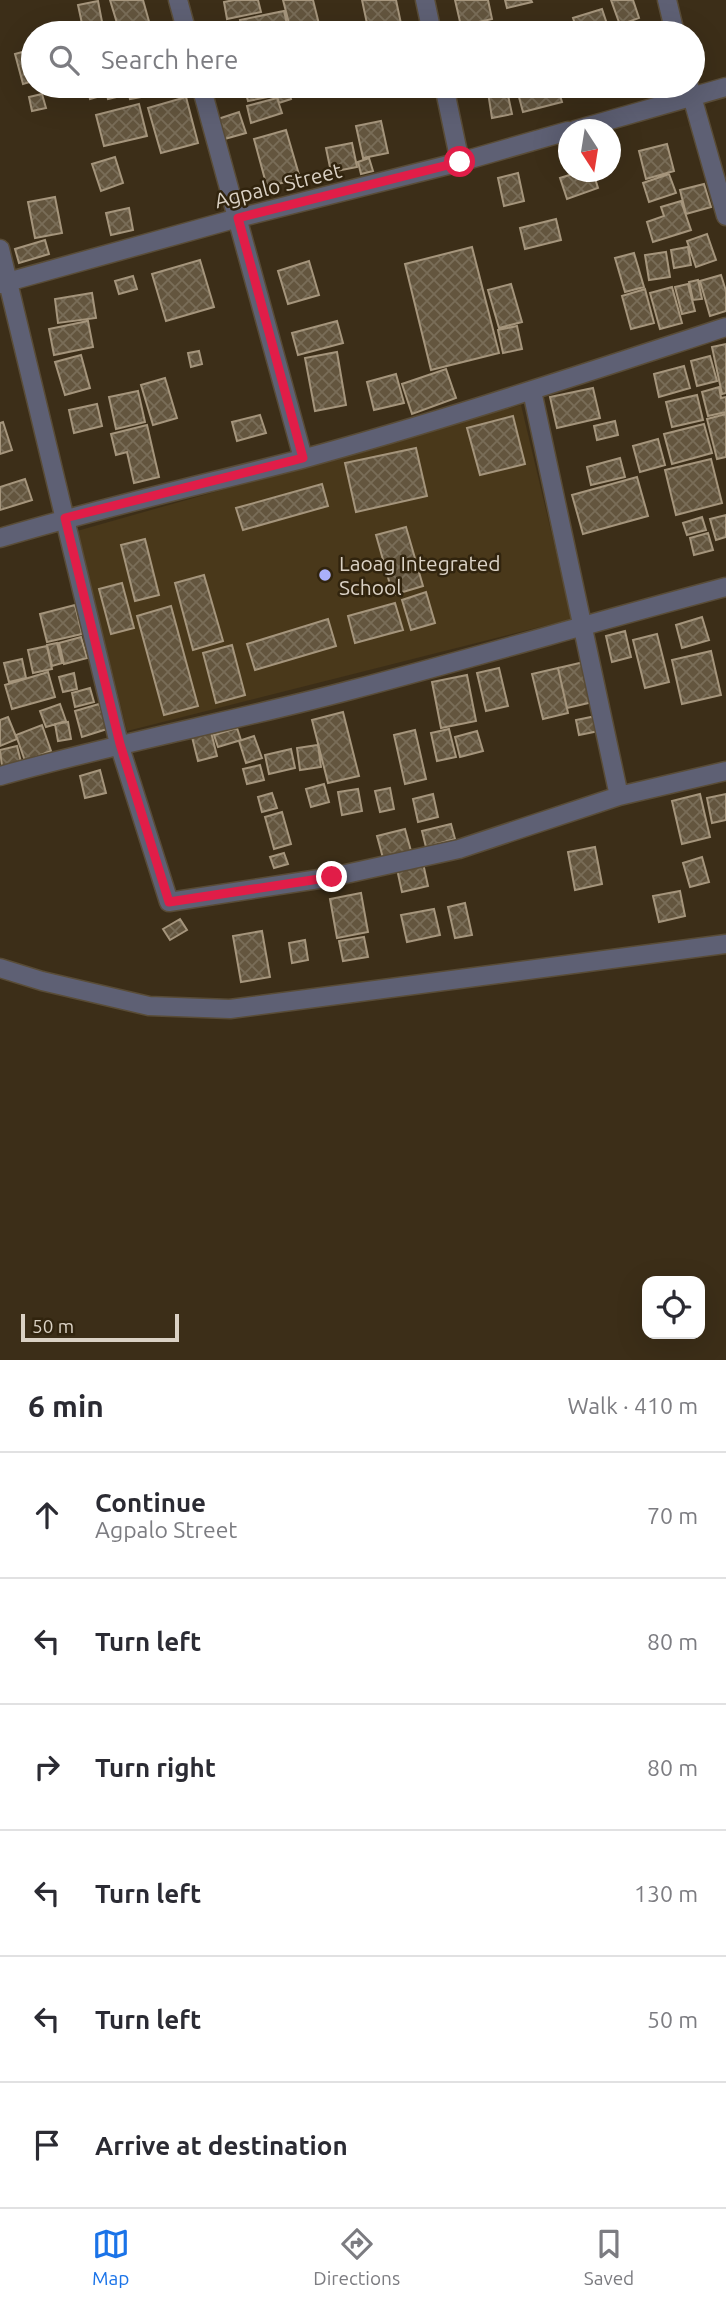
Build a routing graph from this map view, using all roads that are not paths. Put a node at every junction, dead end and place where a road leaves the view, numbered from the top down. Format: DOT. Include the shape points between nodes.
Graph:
graph roads {
  1 [pos="178,0"];
  2 [pos="425,0"];
  3 [pos="667,0"];
  4 [pos="184,21"];
  5 [pos="429,21"];
  6 [pos="673,21"];
  7 [pos="726,88"];
  8 [pos="705,90"];
  9 [pos="204,98"];
  10 [pos="447,98"];
  11 [pos="670,98"];
  12 [pos="693,98"];
  13 [pos="608,119"];
  14 [pos="558,134"];
  15 [pos="460,162"];
  16 [pos="726,216"];
  17 [pos="238,218"];
  18 [pos="0,249"];
  19 [pos="4,283"];
  20 [pos="726,327"];
  21 [pos="532,391"];
  22 [pos="303,458"];
  23 [pos="65,518"];
  24 [pos="0,538"];
  25 [pos="726,587"];
  26 [pos="583,624"];
  27 [pos="120,744"];
  28 [pos="726,771"];
  29 [pos="0,776"];
  30 [pos="619,796"];
  31 [pos="726,944"];
  32 [pos="0,968"];
  1 -- 4 [label="street"];
  2 -- 5 [label="street"];
  3 -- 6 [label="street"];
  7 -- 8 [label="street"];
  9 -- 17 [label="street"];
  10 -- 15 [label="street"];
  11 -- 13 [label="street"];
  12 -- 16 [label="street"];
  14 -- 15 [label="street, Agpalo Street"];
  15 -- 17 [label="street, Agpalo Street"];
  17 -- 19 [label="street, Agpalo Street"];
  17 -- 22 [label="street"];
  18 -- 19 [label="street"];
  19 -- 23 [label="street"];
  20 -- 21 [label="street"];
  21 -- 22 [label="street"];
  21 -- 26 [label="street"];
  22 -- 23 [label="street"];
  23 -- 24 [label="street"];
  23 -- 27 [label="street"];
  25 -- 26 [label="street"];
  26 -- 27 [label="street" via="350,690"];
  26 -- 30 [label="street"];
  27 -- 29 [label="street"];
  27 -- 30 [label="street" via="169,902 332,877 459,849"];
  28 -- 30 [label="street"];
  31 -- 32 [label="street" via="230,1009 149,1006"];
}
